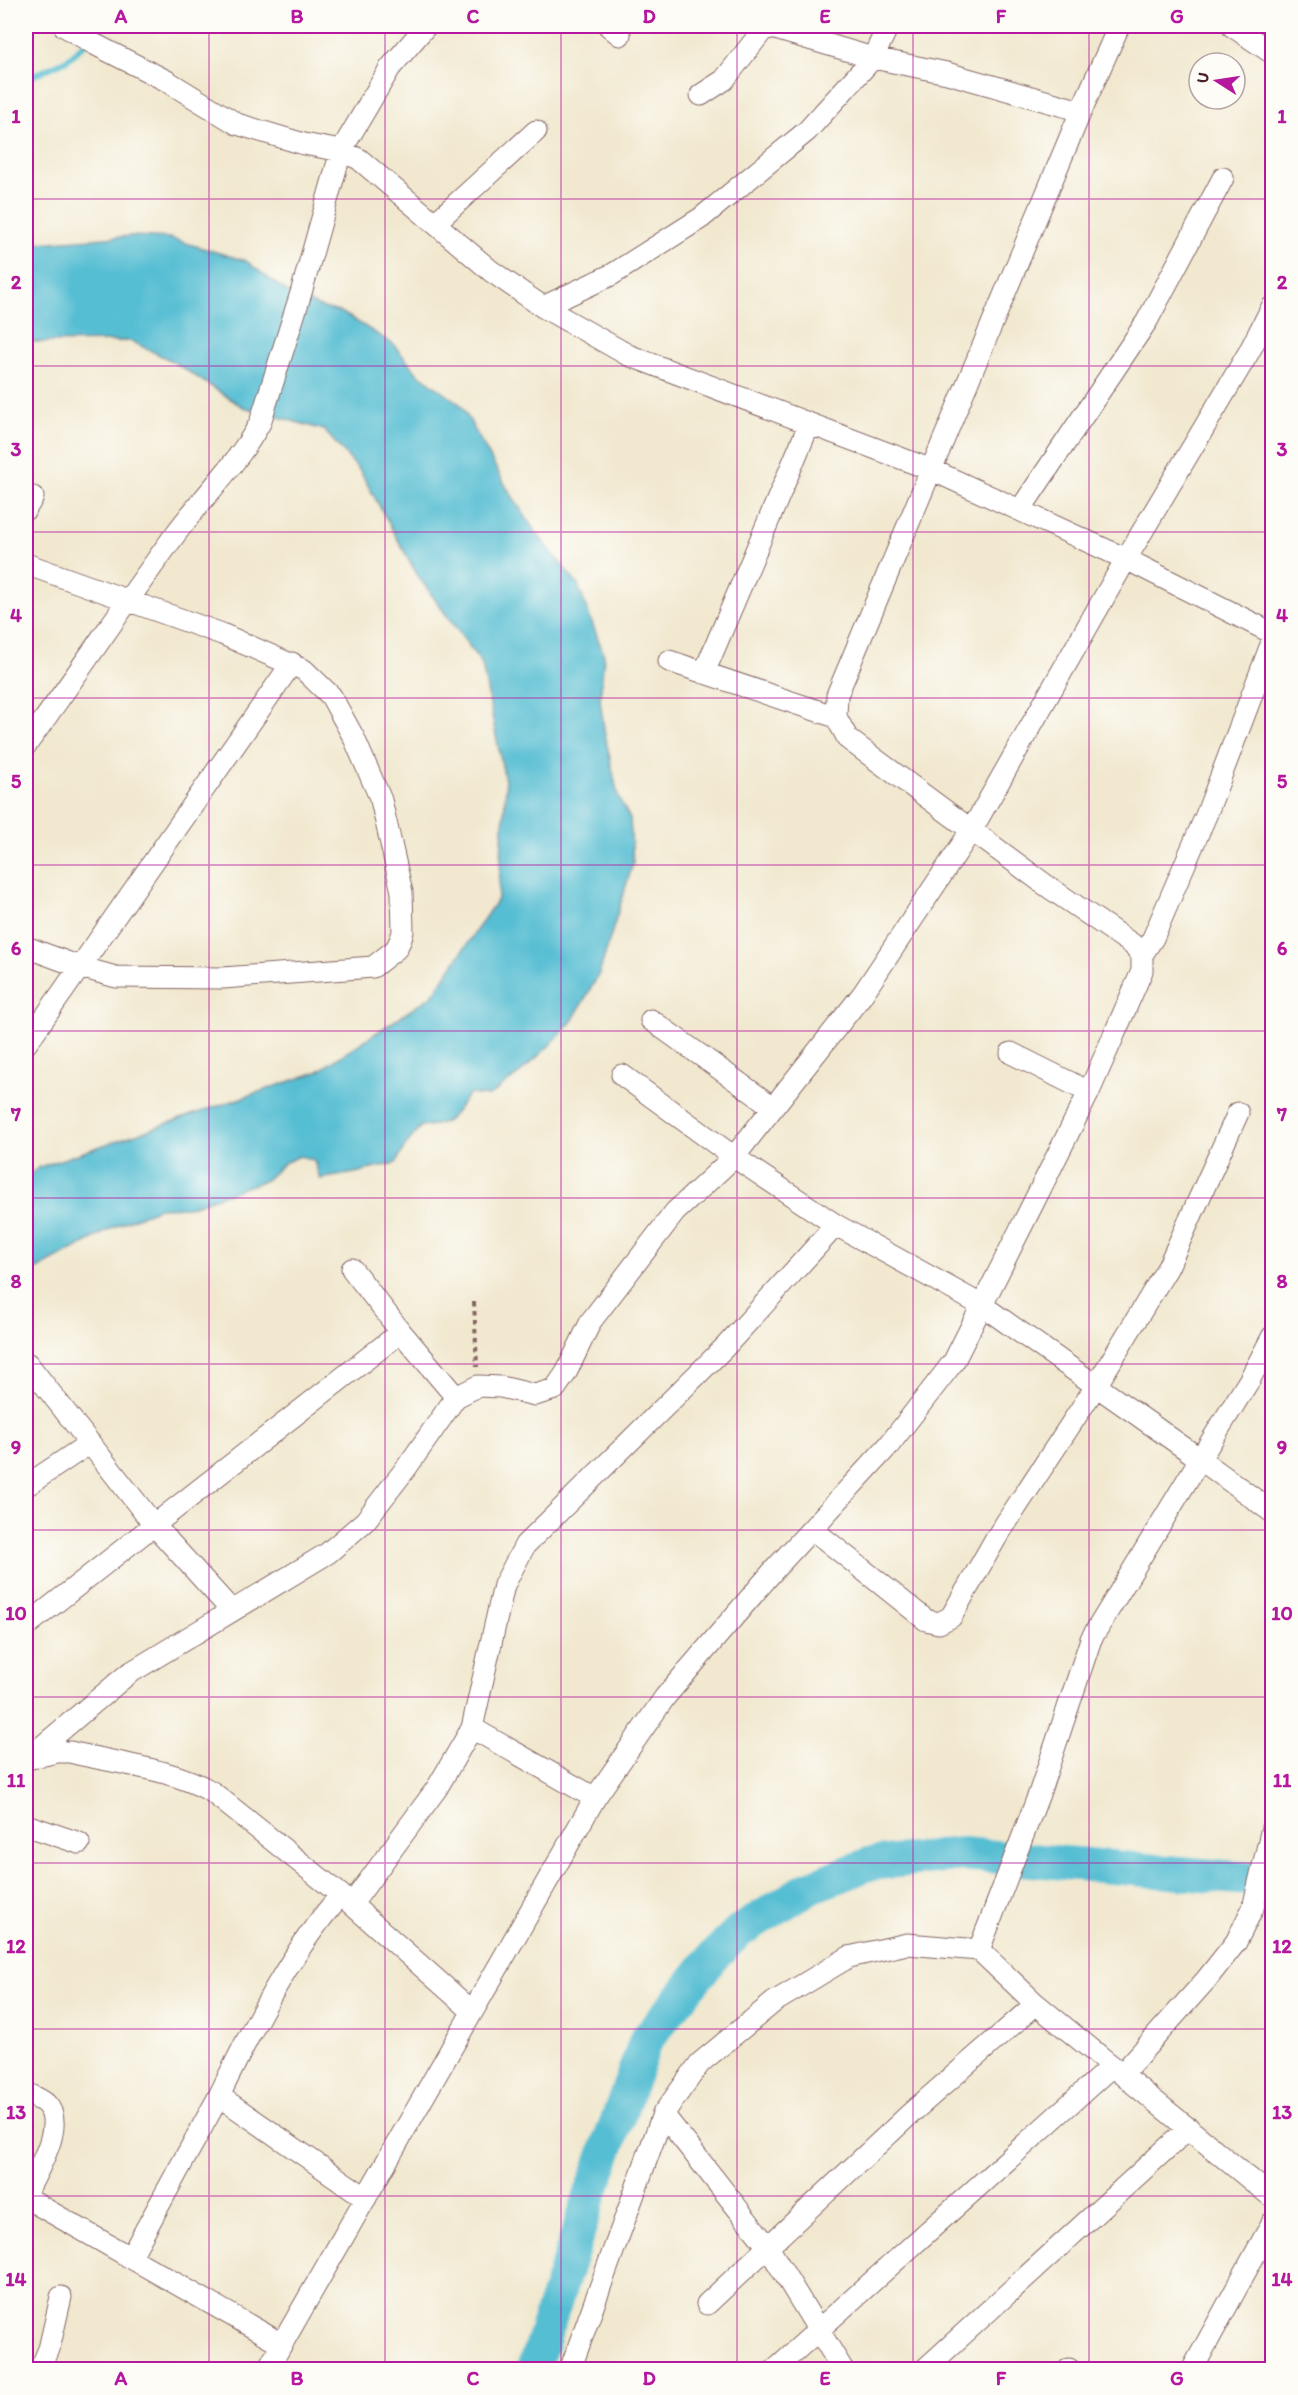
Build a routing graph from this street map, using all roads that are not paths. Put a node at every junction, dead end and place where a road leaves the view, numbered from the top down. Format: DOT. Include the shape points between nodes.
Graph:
graph roads {
  1 [pos="426,26"];
  2 [pos="766,26"];
  3 [pos="888,26"];
  4 [pos="1119,26"];
  5 [pos="1232,26"];
  6 [pos="80,35"];
  7 [pos="1272,53"];
  8 [pos="873,58"];
  9 [pos="701,95"];
  10 [pos="1081,111"];
  11 [pos="536,130"];
  12 [pos="342,151"];
  13 [pos="1223,178"];
  14 [pos="435,224"];
  15 [pos="543,307"];
  16 [pos="1272,307"];
  17 [pos="809,425"];
  18 [pos="932,470"];
  19 [pos="1020,510"];
  20 [pos="1126,559"];
  21 [pos="26,564"];
  22 [pos="128,599"];
  23 [pos="1272,633"];
  24 [pos="1272,642"];
  25 [pos="669,661"];
  26 [pos="292,663"];
  27 [pos="705,673"];
  28 [pos="836,717"];
  29 [pos="26,745"];
  30 [pos="971,831"];
  31 [pos="26,946"];
  32 [pos="1142,955"];
  33 [pos="80,967"];
  34 [pos="651,1020"];
  35 [pos="26,1044"];
  36 [pos="1011,1053"];
  37 [pos="622,1075"];
  38 [pos="1089,1092"];
  39 [pos="773,1107"];
  40 [pos="1238,1113"];
  41 [pos="734,1156"];
  42 [pos="836,1225"];
  43 [pos="352,1269"];
  44 [pos="983,1306"];
  45 [pos="401,1332"];
  46 [pos="1272,1337"];
  47 [pos="28,1365"];
  48 [pos="1096,1386"];
  49 [pos="456,1397"];
  50 [pos="90,1443"];
  51 [pos="1200,1459"];
  52 [pos="26,1486"];
  53 [pos="1272,1512"];
  54 [pos="154,1525"];
  55 [pos="812,1529"];
  56 [pos="231,1610"];
  57 [pos="26,1626"];
  58 [pos="472,1728"];
  59 [pos="26,1759"];
  60 [pos="596,1798"];
  61 [pos="26,1825"];
  62 [pos="1272,1828"];
  63 [pos="79,1843"];
  64 [pos="346,1900"];
  65 [pos="979,1950"];
  66 [pos="1036,2004"];
  67 [pos="472,2011"];
  68 [pos="1117,2070"];
  69 [pos="26,2092"];
  70 [pos="219,2096"];
  71 [pos="663,2114"];
  72 [pos="1189,2128"];
  73 [pos="26,2196"];
  74 [pos="1272,2197"];
  75 [pos="366,2198"];
  76 [pos="1272,2223"];
  77 [pos="768,2247"];
  78 [pos="130,2258"];
  79 [pos="61,2297"];
  80 [pos="707,2304"];
  81 [pos="819,2328"];
  82 [pos="282,2344"];
  83 [pos="40,2370"];
  84 [pos="267,2370"];
  85 [pos="570,2370"];
  86 [pos="774,2370"];
  87 [pos="843,2370"];
  88 [pos="924,2370"];
  89 [pos="1192,2370"];
  1 -- 12 [label="street" via="390,68"];
  2 -- 8 [label="street"];
  2 -- 9 [label="street" via="724,80"];
  3 -- 8 [label="street"];
  4 -- 10 [label="street"];
  5 -- 7 [label="street"];
  6 -- 12 [label="street" via="237,124"];
  8 -- 10 [label="street" via="946,73"];
  8 -- 15 [label="street" via="807,131 701,218 613,274"];
  10 -- 18 [label="street"];
  11 -- 14 [label="street"];
  12 -- 14 [label="street" via="376,172"];
  12 -- 22 [label="street" via="260,423"];
  13 -- 19 [label="street" via="1147,321"];
  14 -- 15 [label="street" via="491,271"];
  15 -- 17 [label="street" via="628,355"];
  16 -- 20 [label="street"];
  17 -- 18 [label="street"];
  17 -- 27 [label="street"];
  18 -- 19 [label="street"];
  18 -- 28 [label="street" via="837,695"];
  19 -- 20 [label="street"];
  20 -- 23 [label="street"];
  20 -- 30 [label="street"];
  21 -- 22 [label="street"];
  22 -- 26 [label="street"];
  22 -- 29 [label="street"];
  24 -- 32 [label="street" via="1207,813"];
  25 -- 27 [label="street"];
  26 -- 33 [label="street"];
  26 -- 33 [label="street" via="331,696 381,800 402,892 403,931 396,949 373,967 223,978 116,977"];
  27 -- 28 [label="street"];
  28 -- 30 [label="street" via="848,739"];
  30 -- 32 [label="street" via="1132,944"];
  30 -- 39 [label="street" via="862,995"];
  31 -- 33 [label="street"];
  32 -- 38 [label="street" via="1142,971"];
  33 -- 35 [label="street"];
  34 -- 39 [label="street"];
  36 -- 38 [label="street"];
  37 -- 41 [label="street"];
  38 -- 44 [label="street"];
  39 -- 41 [label="street"];
  40 -- 48 [label="street" via="1168,1267"];
  41 -- 42 [label="street"];
  41 -- 49 [label="street" via="668,1221 591,1321 555,1389 536,1395 478,1386"];
  42 -- 44 [label="street"];
  42 -- 58 [label="street" via="725,1347 525,1545 504,1585"];
  43 -- 45 [label="street"];
  44 -- 48 [label="street"];
  44 -- 55 [label="street" via="954,1361 889,1444"];
  45 -- 49 [label="street"];
  45 -- 54 [label="street"];
  46 -- 51 [label="street"];
  47 -- 50 [label="street"];
  48 -- 51 [label="street"];
  48 -- 55 [label="street" via="996,1538 951,1617 939,1623 926,1620"];
  49 -- 56 [label="street" via="365,1521 328,1553"];
  50 -- 52 [label="street"];
  50 -- 54 [label="street"];
  51 -- 53 [label="street"];
  51 -- 65 [label="street" via="1091,1639 1039,1794"];
  54 -- 56 [label="street"];
  54 -- 57 [label="street"];
  55 -- 60 [label="street" via="665,1697"];
  56 -- 59 [label="street" via="128,1674"];
  58 -- 60 [label="street"];
  58 -- 64 [label="street" via="437,1788"];
  59 -- 64 [label="street" via="70,1752 200,1785"];
  60 -- 67 [label="street"];
  61 -- 63 [label="street"];
  62 -- 68 [label="street" via="1253,1908 1236,1942"];
  64 -- 67 [label="street"];
  64 -- 70 [label="street" via="323,1915 285,1975"];
  65 -- 66 [label="street"];
  65 -- 71 [label="street" via="907,1944 849,1957 774,2002 700,2063"];
  66 -- 68 [label="street"];
  66 -- 77 [label="street" via="910,2114"];
  67 -- 75 [label="street"];
  68 -- 72 [label="street"];
  68 -- 81 [label="street"];
  69 -- 73 [label="street" via="46,2104 54,2121 52,2138"];
  70 -- 75 [label="street"];
  70 -- 78 [label="street"];
  71 -- 77 [label="street"];
  71 -- 85 [label="street"];
  72 -- 74 [label="street"];
  72 -- 88 [label="street"];
  73 -- 78 [label="street"];
  75 -- 82 [label="street"];
  76 -- 89 [label="street"];
  77 -- 80 [label="street"];
  77 -- 81 [label="street"];
  78 -- 82 [label="street"];
  79 -- 83 [label="street"];
  81 -- 86 [label="street"];
  81 -- 87 [label="street"];
  82 -- 84 [label="street"];
}
